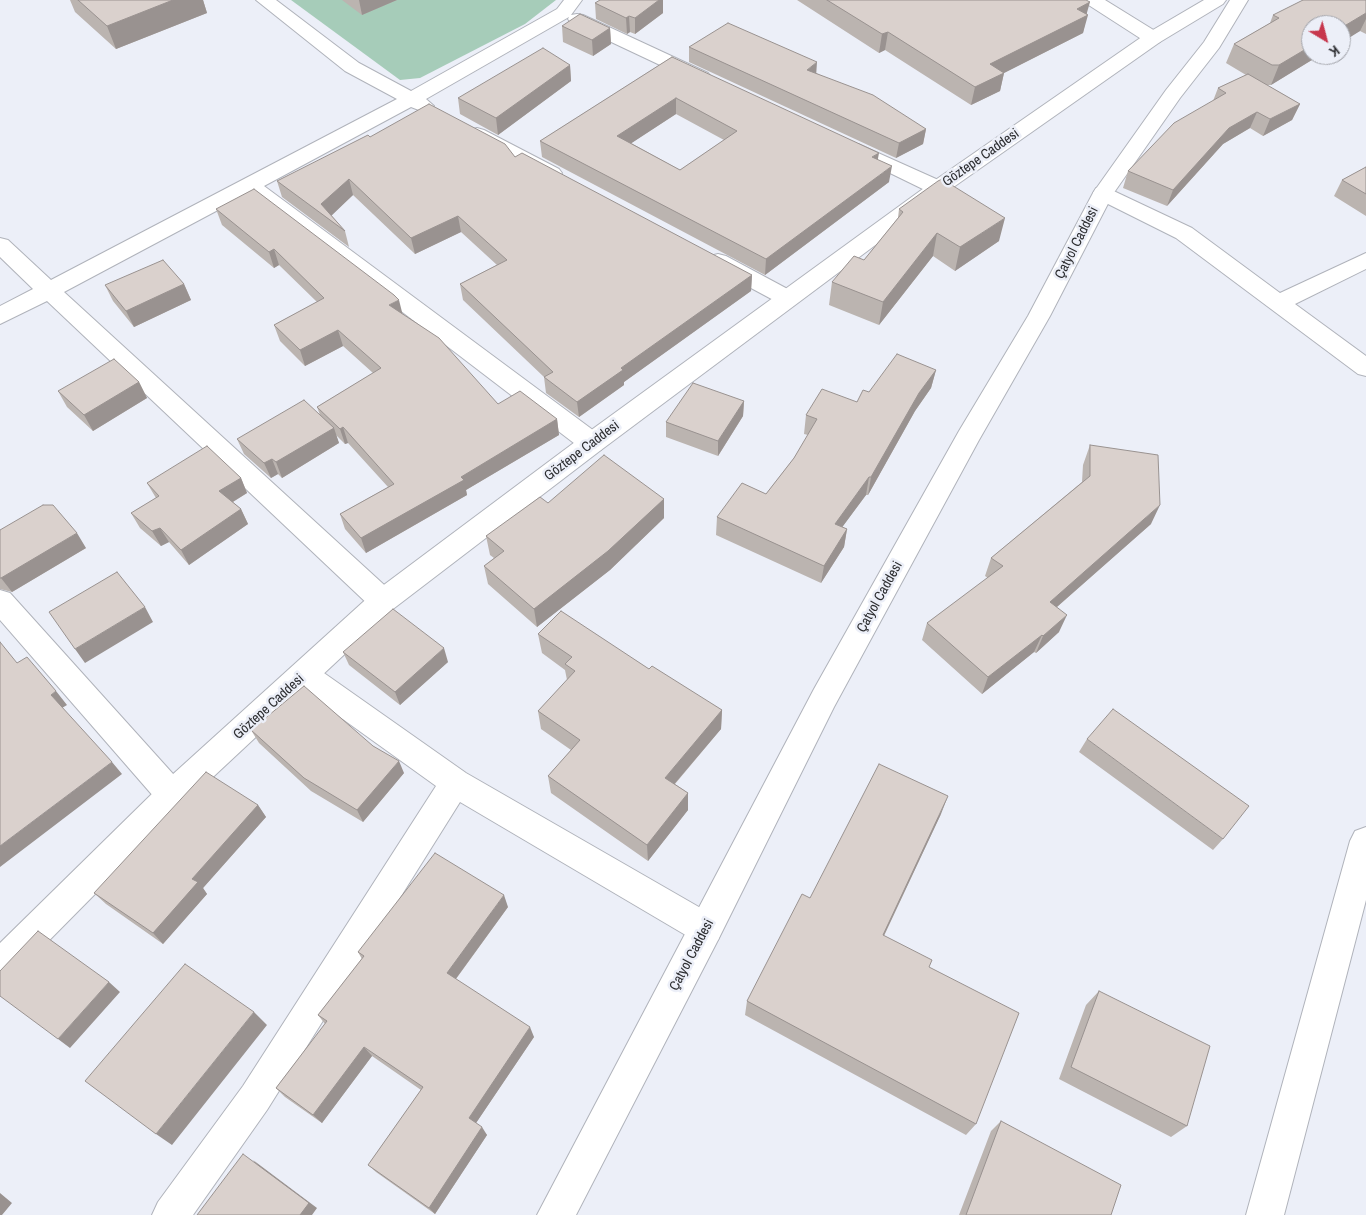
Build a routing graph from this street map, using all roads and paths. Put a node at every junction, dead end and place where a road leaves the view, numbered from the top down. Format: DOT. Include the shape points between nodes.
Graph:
graph roads {
  1 [pos="265,0"];
  2 [pos="1093,0"];
  3 [pos="1217,0"];
  4 [pos="1239,0"];
  5 [pos="568,6"];
  6 [pos="1153,38"];
  7 [pos="714,84"];
  8 [pos="412,99"];
  9 [pos="438,113"];
  10 [pos="464,127"];
  11 [pos="840,142"];
  12 [pos="569,182"];
  13 [pos="249,185"];
  14 [pos="938,188"];
  15 [pos="1103,193"];
  16 [pos="0,245"];
  17 [pos="700,252"];
  18 [pos="1366,260"];
  19 [pos="50,290"];
  20 [pos="787,298"];
  21 [pos="1279,303"];
  22 [pos="0,316"];
  23 [pos="1366,368"];
  24 [pos="592,443"];
  25 [pos="0,601"];
  26 [pos="383,601"];
  27 [pos="304,675"];
  28 [pos="455,783"];
  29 [pos="172,795"];
  30 [pos="1366,841"];
  31 [pos="706,929"];
  32 [pos="0,966"];
  33 [pos="171,1215"];
  34 [pos="556,1215"];
  35 [pos="1264,1215"];
  1 -- 8 [label="street" via="352,67"];
  2 -- 6 [label="street"];
  3 -- 6 [label="street, Göztepe Caddesi"];
  4 -- 15 [label="street, Çatyol Caddesi" via="1212,44"];
  5 -- 7 [label="street"];
  5 -- 8 [label="street"];
  6 -- 14 [label="street, Göztepe Caddesi"];
  8 -- 9 [label="street"];
  8 -- 13 [label="street"];
  10 -- 12 [label="street"];
  11 -- 14 [label="street"];
  13 -- 19 [label="street"];
  13 -- 24 [label="street"];
  14 -- 20 [label="street, Göztepe Caddesi"];
  15 -- 21 [label="street" via="1184,233"];
  15 -- 31 [label="street, Çatyol Caddesi" via="1039,316 968,437 824,698"];
  16 -- 19 [label="street"];
  17 -- 20 [label="street"];
  18 -- 21 [label="street"];
  19 -- 22 [label="street"];
  19 -- 26 [label="street"];
  20 -- 24 [label="street, Göztepe Caddesi"];
  21 -- 23 [label="street"];
  24 -- 26 [label="street, Göztepe Caddesi"];
  25 -- 29 [label="street"];
  26 -- 27 [label="street, Göztepe Caddesi"];
  27 -- 28 [label="street"];
  27 -- 29 [label="street, Göztepe Caddesi"];
  28 -- 31 [label="street"];
  28 -- 33 [label="street" via="255,1098"];
  29 -- 32 [label="street, Göztepe Caddesi"];
  30 -- 35 [label="street"];
  31 -- 34 [label="street, Çatyol Caddesi"];
}
